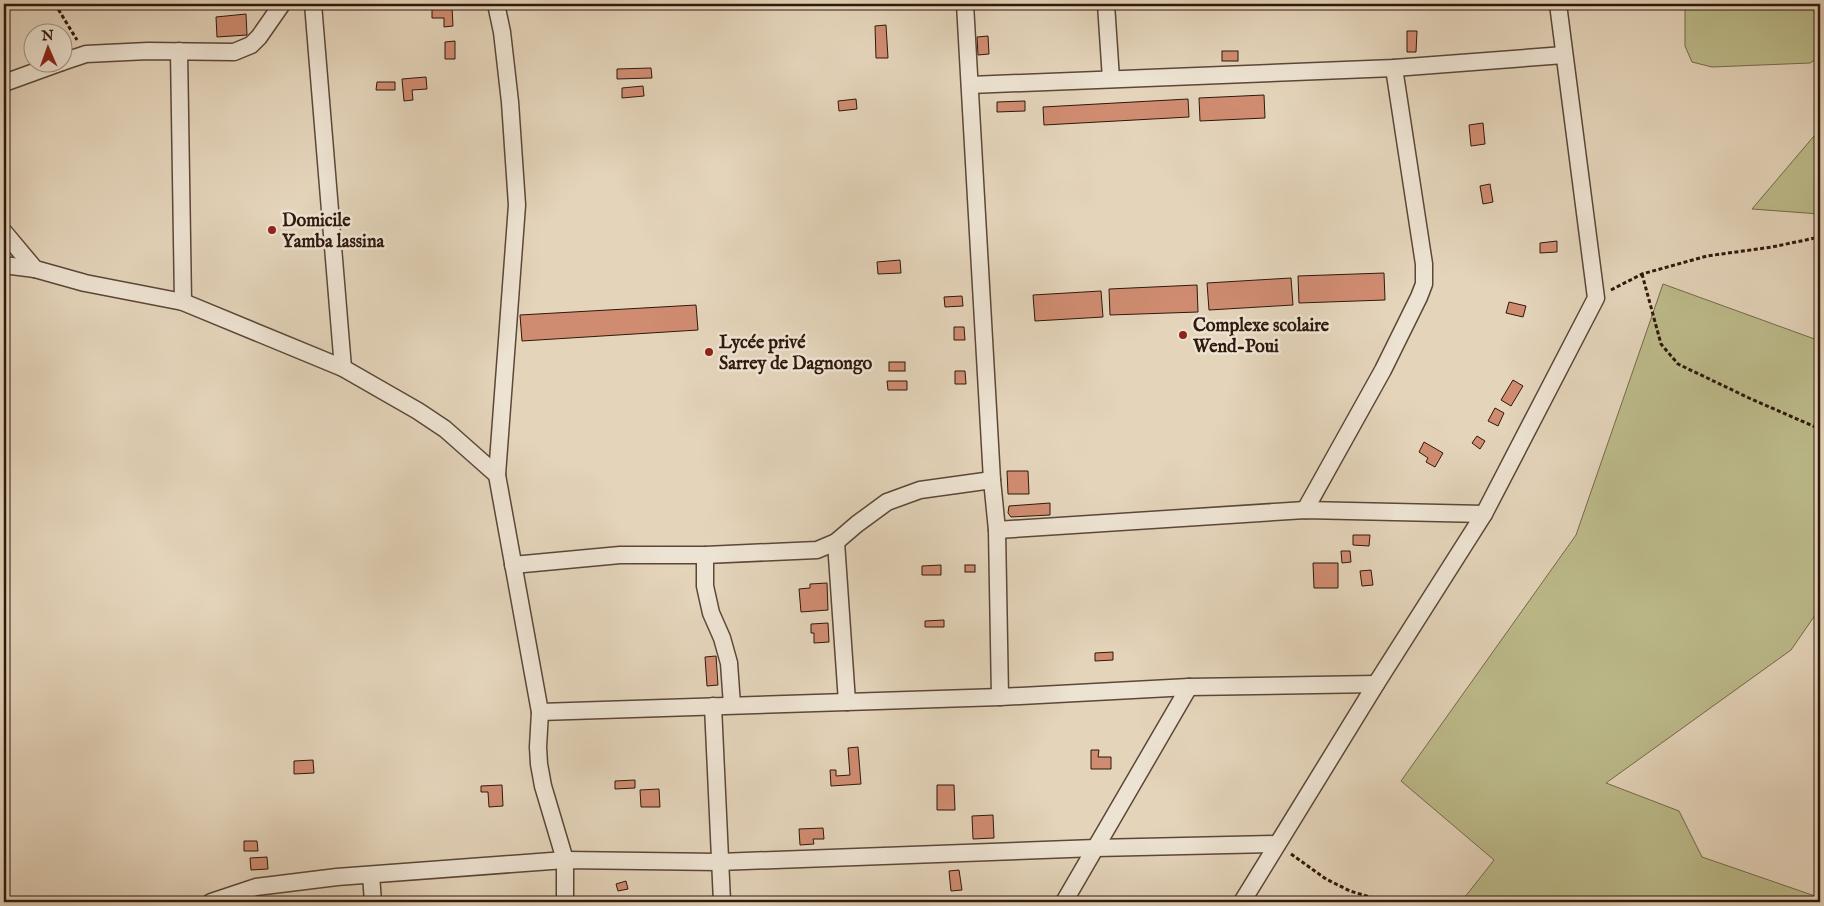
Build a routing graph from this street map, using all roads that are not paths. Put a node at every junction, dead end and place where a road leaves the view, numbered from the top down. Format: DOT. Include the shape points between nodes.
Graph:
graph roads {
  1 [pos="282,4"];
  2 [pos="313,4"];
  3 [pos="496,4"];
  4 [pos="965,4"];
  5 [pos="1106,4"];
  6 [pos="1558,4"];
  7 [pos="179,52"];
  8 [pos="1564,55"];
  9 [pos="72,59"];
  10 [pos="1394,68"];
  11 [pos="34,72"];
  12 [pos="1111,79"];
  13 [pos="4,83"];
  14 [pos="970,85"];
  15 [pos="4,232"];
  16 [pos="4,265"];
  17 [pos="35,268"];
  18 [pos="183,302"];
  19 [pos="343,368"];
  20 [pos="497,475"];
  21 [pos="992,480"];
  22 [pos="1306,510"];
  23 [pos="1484,514"];
  24 [pos="997,530"];
  25 [pos="836,542"];
  26 [pos="705,555"];
  27 [pos="513,565"];
  28 [pos="1376,684"];
  29 [pos="1189,687"];
  30 [pos="1000,697"];
  31 [pos="847,702"];
  32 [pos="732,705"];
  33 [pos="713,706"];
  34 [pos="540,712"];
  35 [pos="1277,844"];
  36 [pos="1096,848"];
  37 [pos="565,860"];
  38 [pos="720,862"];
  39 [pos="371,875"];
  40 [pos="211,902"];
  41 [pos="372,902"];
  42 [pos="565,902"];
  43 [pos="722,902"];
  44 [pos="1064,902"];
  45 [pos="1242,902"];
  1 -- 7 [label="street" via="259,37 244,49 234,52"];
  2 -- 19 [label="street"];
  3 -- 20 [label="street" via="509,94 517,205"];
  4 -- 14 [label="street"];
  5 -- 12 [label="street"];
  6 -- 8 [label="street"];
  7 -- 9 [label="street" via="86,54"];
  7 -- 18 [label="street"];
  8 -- 10 [label="street"];
  8 -- 23 [label="street" via="1596,298"];
  10 -- 12 [label="street"];
  10 -- 22 [label="street" via="1424,264 1424,284 1383,370"];
  11 -- 13 [label="street"];
  12 -- 14 [label="street"];
  14 -- 21 [label="street"];
  15 -- 17 [label="street"];
  16 -- 17 [label="street"];
  17 -- 18 [label="street" via="85,283"];
  18 -- 19 [label="street"];
  19 -- 20 [label="street" via="418,411"];
  20 -- 27 [label="street"];
  21 -- 24 [label="street"];
  21 -- 25 [label="street" via="920,490 887,502"];
  22 -- 23 [label="street"];
  22 -- 24 [label="street"];
  23 -- 28 [label="street"];
  24 -- 30 [label="street"];
  25 -- 26 [label="street" via="818,550"];
  25 -- 31 [label="street"];
  26 -- 27 [label="street" via="620,555"];
  26 -- 32 [label="street" via="705,586 729,663"];
  27 -- 34 [label="street"];
  28 -- 29 [label="street"];
  28 -- 35 [label="street"];
  29 -- 30 [label="street"];
  29 -- 36 [label="street"];
  30 -- 31 [label="street"];
  31 -- 32 [label="street"];
  32 -- 33 [label="street"];
  33 -- 34 [label="street"];
  33 -- 38 [label="street"];
  34 -- 37 [label="street" via="539,764"];
  35 -- 36 [label="street"];
  35 -- 45 [label="street"];
  36 -- 38 [label="street"];
  36 -- 44 [label="street"];
  37 -- 38 [label="street"];
  37 -- 39 [label="street"];
  37 -- 42 [label="street"];
  38 -- 43 [label="street"];
  39 -- 40 [label="street" via="256,887"];
  39 -- 41 [label="street"];
}
